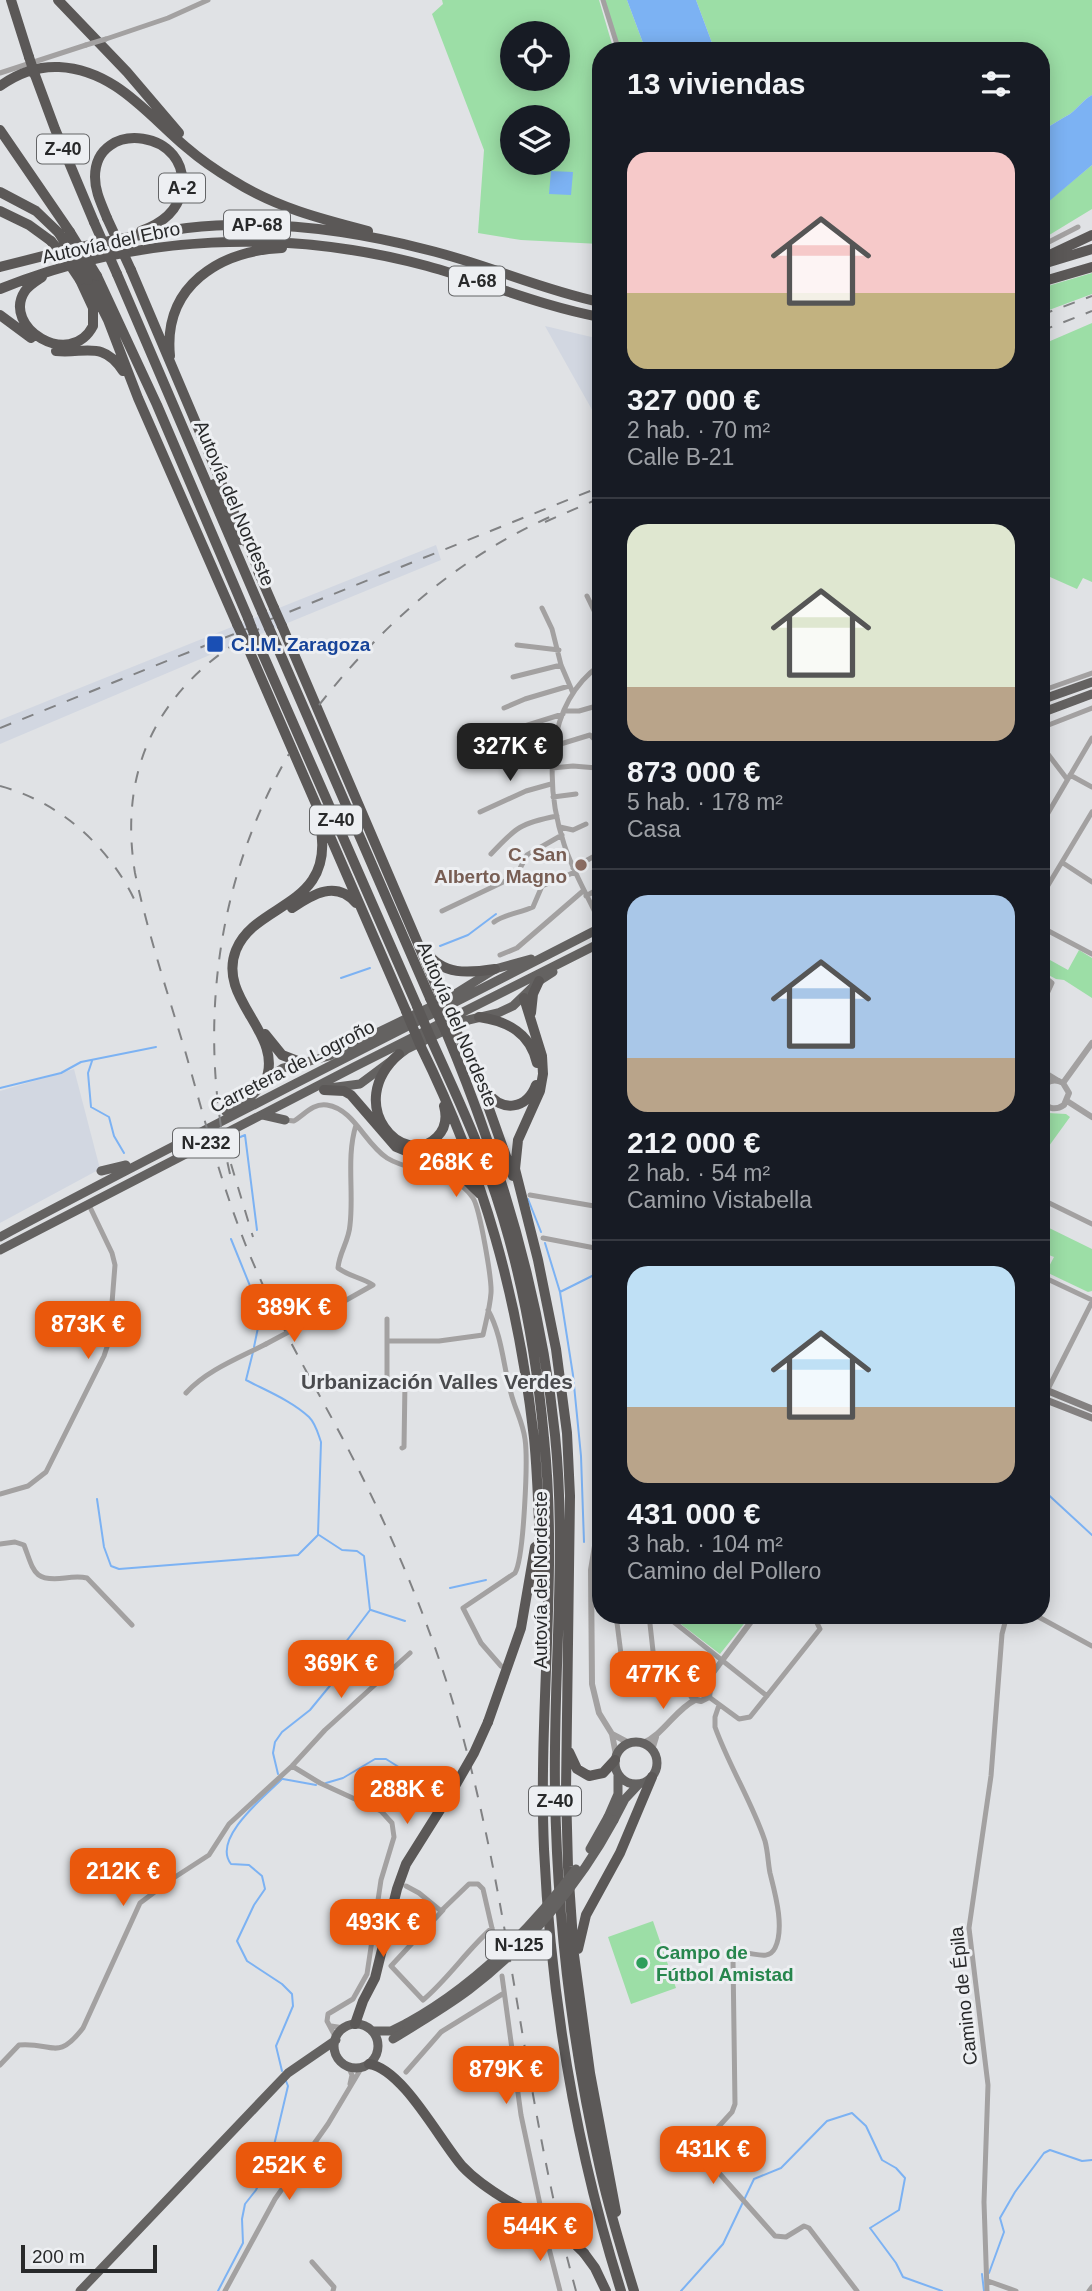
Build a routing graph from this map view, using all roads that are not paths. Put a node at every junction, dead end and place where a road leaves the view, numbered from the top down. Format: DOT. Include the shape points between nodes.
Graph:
graph roads {
  1 [pos="11,0"];
  2 [pos="58,0"];
  3 [pos="208,0"];
  4 [pos="603,0"];
  5 [pos="616,42"];
  6 [pos="0,73"];
  7 [pos="0,86"];
  8 [pos="0,130"];
  9 [pos="215,168"];
  10 [pos="0,192"];
  11 [pos="0,211"];
  12 [pos="1078,227"];
  13 [pos="64,232"];
  14 [pos="1092,235"];
  15 [pos="1050,241"];
  16 [pos="1092,249"];
  17 [pos="352,251"];
  18 [pos="38,257"];
  19 [pos="1050,257"];
  20 [pos="1050,260"];
  21 [pos="476,263"];
  22 [pos="0,267"];
  23 [pos="1092,267"];
  24 [pos="48,272"];
  25 [pos="508,273"];
  26 [pos="88,279"];
  27 [pos="1050,279"];
  28 [pos="0,289"];
  29 [pos="592,294"];
  30 [pos="592,299"];
  31 [pos="0,315"];
  32 [pos="592,317"];
  33 [pos="172,367"];
  34 [pos="138,398"];
  35 [pos="195,450"];
  36 [pos="176,451"];
  37 [pos="195,527"];
  38 [pos="261,576"];
  39 [pos="587,596"];
  40 [pos="592,606"];
  41 [pos="542,608"];
  42 [pos="517,645"];
  43 [pos="559,650"];
  44 [pos="561,665"];
  45 [pos="1092,673"];
  46 [pos="592,674"];
  47 [pos="513,677"];
  48 [pos="1092,682"];
  49 [pos="569,686"];
  50 [pos="1050,688"];
  51 [pos="573,693"];
  52 [pos="1092,694"];
  53 [pos="1050,698"];
  54 [pos="592,707"];
  55 [pos="504,708"];
  56 [pos="1092,708"];
  57 [pos="1050,710"];
  58 [pos="563,712"];
  59 [pos="1050,724"];
  60 [pos="505,732"];
  61 [pos="592,737"];
  62 [pos="1092,738"];
  63 [pos="554,747"];
  64 [pos="529,756"];
  65 [pos="1050,756"];
  66 [pos="552,768"];
  67 [pos="592,768"];
  68 [pos="1069,777"];
  69 [pos="307,783"];
  70 [pos="551,784"];
  71 [pos="1092,787"];
  72 [pos="576,794"];
  73 [pos="553,797"];
  74 [pos="1050,810"];
  75 [pos="480,812"];
  76 [pos="1092,812"];
  77 [pos="557,816"];
  78 [pos="586,824"];
  79 [pos="560,827"];
  80 [pos="562,835"];
  81 [pos="491,854"];
  82 [pos="592,858"];
  83 [pos="1063,863"];
  84 [pos="574,870"];
  85 [pos="1092,882"];
  86 [pos="1050,883"];
  87 [pos="592,891"];
  88 [pos="585,893"];
  89 [pos="592,908"];
  90 [pos="442,911"];
  91 [pos="494,922"];
  92 [pos="592,930"];
  93 [pos="1050,932"];
  94 [pos="416,936"];
  95 [pos="377,944"];
  96 [pos="592,947"];
  97 [pos="550,954"];
  98 [pos="1092,954"];
  99 [pos="499,955"];
  100 [pos="571,957"];
  101 [pos="495,969"];
  102 [pos="539,981"];
  103 [pos="494,984"];
  104 [pos="515,986"];
  105 [pos="435,996"];
  106 [pos="524,998"];
  107 [pos="479,1017"];
  108 [pos="531,1021"];
  109 [pos="451,1032"];
  110 [pos="1092,1043"];
  111 [pos="399,1054"];
  112 [pos="426,1057"];
  113 [pos="300,1062"];
  114 [pos="477,1075"];
  115 [pos="1050,1075"];
  116 [pos="265,1082"];
  117 [pos="1061,1082"];
  118 [pos="1050,1083"];
  119 [pos="324,1090"];
  120 [pos="1067,1101"];
  121 [pos="285,1103"];
  122 [pos="1050,1107"];
  123 [pos="261,1115"];
  124 [pos="1092,1117"];
  125 [pos="285,1120"];
  126 [pos="356,1125"];
  127 [pos="173,1145"];
  128 [pos="101,1171"];
  129 [pos="530,1195"];
  130 [pos="88,1203"];
  131 [pos="1050,1203"];
  132 [pos="592,1206"];
  133 [pos="525,1209"];
  134 [pos="489,1214"];
  135 [pos="1092,1224"];
  136 [pos="0,1237"];
  137 [pos="543,1238"];
  138 [pos="592,1247"];
  139 [pos="0,1250"];
  140 [pos="1050,1280"];
  141 [pos="1092,1301"];
  142 [pos="488,1310"];
  143 [pos="387,1319"];
  144 [pos="387,1341"];
  145 [pos="1050,1382"];
  146 [pos="186,1393"];
  147 [pos="1050,1397"];
  148 [pos="1050,1398"];
  149 [pos="1092,1409"];
  150 [pos="1092,1418"];
  151 [pos="402,1448"];
  152 [pos="0,1493"];
  153 [pos="538,1522"];
  154 [pos="0,1544"];
  155 [pos="592,1564"];
  156 [pos="1050,1623"];
  157 [pos="617,1624"];
  158 [pos="650,1624"];
  159 [pos="676,1624"];
  160 [pos="750,1624"];
  161 [pos="818,1624"];
  162 [pos="1005,1624"];
  163 [pos="132,1625"];
  164 [pos="1092,1646"];
  165 [pos="410,1653"];
  166 [pos="654,1660"];
  167 [pos="723,1661"];
  168 [pos="501,1666"];
  169 [pos="544,1672"];
  170 [pos="706,1682"];
  171 [pos="691,1683"];
  172 [pos="767,1696"];
  173 [pos="709,1697"];
  174 [pos="691,1700"];
  175 [pos="719,1705"];
  176 [pos="567,1727"];
  177 [pos="612,1734"];
  178 [pos="657,1736"];
  179 [pos="629,1743"];
  180 [pos="643,1743"];
  181 [pos="652,1749"];
  182 [pos="615,1758"];
  183 [pos="292,1766"];
  184 [pos="618,1776"];
  185 [pos="652,1777"];
  186 [pos="639,1784"];
  187 [pos="611,1819"];
  188 [pos="381,1880"];
  189 [pos="391,1882"];
  190 [pos="406,1886"];
  191 [pos="443,1910"];
  192 [pos="492,1927"];
  193 [pos="497,1950"];
  194 [pos="502,1976"];
  195 [pos="577,1977"];
  196 [pos="503,1993"];
  197 [pos="355,2024"];
  198 [pos="331,2026"];
  199 [pos="344,2028"];
  200 [pos="372,2031"];
  201 [pos="336,2039"];
  202 [pos="377,2051"];
  203 [pos="311,2059"];
  204 [pos="344,2063"];
  205 [pos="0,2065"];
  206 [pos="366,2065"];
  207 [pos="406,2072"];
  208 [pos="346,2093"];
  209 [pos="542,2214"];
  210 [pos="544,2229"];
  211 [pos="621,2246"];
  212 [pos="312,2262"];
  213 [pos="988,2281"];
  214 [pos="80,2291"];
  215 [pos="225,2291"];
  216 [pos="333,2291"];
  217 [pos="560,2291"];
  218 [pos="606,2291"];
  219 [pos="621,2291"];
  220 [pos="634,2291"];
  221 [pos="857,2291"];
  222 [pos="987,2291"];
  223 [pos="1016,2291"];
  1 -- 35 [label="highway, Autovía del Nordeste / Z-40, bridge" via="55,129"];
  2 -- 9 [label="highway"];
  3 -- 6 [label="street, bridge" via="168,18"];
  4 -- 5 [label="street"];
  7 -- 9 [label="highway" via="41,67 90,72 132,97"];
  8 -- 13 [label="highway, Autovía del Nordeste / Z-40"];
  9 -- 21 [label="highway" via="284,207"];
  10 -- 13 [label="highway"];
  11 -- 26 [label="highway, bridge" via="51,241"];
  12 -- 15 [label="street"];
  13 -- 26 [label="highway, Autovía del Nordeste / Z-40, bridge"];
  14 -- 19 [label="highway"];
  16 -- 20 [label="highway"];
  17 -- 24 [label="highway, Autovía del Ebro / AP-68" via="303,243 188,243"];
  17 -- 32 [label="highway, Autovía del Ebro / A-68" via="426,266"];
  17 -- 33 [label="highway" via="258,250 234,255 211,268 178,307 170,333"];
  18 -- 21 [label="highway, Autovía del Ebro / AP-68" via="107,240 189,228 258,225 374,238"];
  18 -- 22 [label="highway, Autovía del Ebro / AP-68"];
  18 -- 33 [label="highway, A-2, bridge" via="142,230 166,218 178,202 183,180 169,150 153,141 120,141 106,150 97,164 95,180 107,218 131,270"];
  21 -- 25 [label="highway, Autovía del Ebro / A-68"];
  23 -- 27 [label="highway"];
  24 -- 26 [label="highway" via="27,288 20,307 29,327 54,344 76,342 93,326"];
  24 -- 28 [label="highway, Autovía del Ebro / AP-68"];
  25 -- 29 [label="highway"];
  25 -- 30 [label="highway, Autovía del Ebro / A-68"];
  26 -- 34 [label="highway"];
  26 -- 36 [label="highway, Autovía del Nordeste / Z-40" via="157,405"];
  31 -- 34 [label="highway" via="50,350 106,353 118,363"];
  33 -- 38 [label="highway"];
  34 -- 37 [label="highway"];
  35 -- 38 [label="highway"];
  35 -- 105 [label="highway, Autovía del Nordeste / Z-40, bridge" via="269,628"];
  36 -- 37 [label="highway"];
  36 -- 169 [label="highway, Autovía del Nordeste / Z-40, bridge" via="483,1160 504,1221 534,1354 545,1439"];
  37 -- 69 [label="highway, bridge"];
  38 -- 94 [label="highway, bridge"];
  39 -- 40 [label="street"];
  41 -- 43 [label="street"];
  42 -- 43 [label="street"];
  43 -- 44 [label="street"];
  44 -- 47 [label="street"];
  44 -- 49 [label="street"];
  45 -- 50 [label="street"];
  46 -- 51 [label="street"];
  48 -- 53 [label="highway"];
  49 -- 51 [label="street"];
  49 -- 55 [label="street"];
  51 -- 58 [label="street"];
  52 -- 57 [label="highway"];
  54 -- 58 [label="street"];
  56 -- 59 [label="street"];
  58 -- 60 [label="street"];
  58 -- 63 [label="street"];
  61 -- 63 [label="street"];
  62 -- 68 [label="street"];
  63 -- 64 [label="street"];
  63 -- 66 [label="street"];
  65 -- 68 [label="street"];
  66 -- 67 [label="street"];
  66 -- 70 [label="street"];
  68 -- 71 [label="street"];
  68 -- 74 [label="street"];
  69 -- 95 [label="highway"];
  69 -- 116 [label="highway" via="322,833 319,865 296,898 248,933 233,961 235,990 269,1055"];
  70 -- 73 [label="street"];
  70 -- 75 [label="street"];
  72 -- 73 [label="street"];
  73 -- 77 [label="street"];
  76 -- 83 [label="street"];
  77 -- 79 [label="street"];
  77 -- 81 [label="street" via="528,822"];
  78 -- 79 [label="street" via="573,830"];
  79 -- 80 [label="street"];
  80 -- 84 [label="street"];
  80 -- 90 [label="street" via="527,855 516,876"];
  82 -- 84 [label="street"];
  83 -- 85 [label="street"];
  83 -- 86 [label="street"];
  84 -- 88 [label="street"];
  84 -- 91 [label="street" via="542,886 533,907"];
  87 -- 88 [label="street"];
  88 -- 89 [label="street"];
  88 -- 99 [label="street" via="517,948"];
  92 -- 97 [label="highway, Carretera de Logroño / N-232"];
  93 -- 98 [label="street"];
  94 -- 101 [label="highway" via="432,960 445,969"];
  94 -- 105 [label="highway"];
  95 -- 112 [label="highway, bridge"];
  95 -- 113 [label="highway" via="356,903 332,890 303,901 246,943 237,971 243,996 277,1050"];
  96 -- 100 [label="highway, Carretera de Logroño / N-232"];
  97 -- 101 [label="highway"];
  97 -- 103 [label="highway, Carretera de Logroño / N-232"];
  100 -- 102 [label="highway"];
  100 -- 104 [label="highway, Carretera de Logroño / N-232"];
  101 -- 113 [label="highway" via="447,999 354,1044 319,1060"];
  102 -- 106 [label="highway"];
  102 -- 108 [label="highway"];
  103 -- 104 [label="highway"];
  103 -- 127 [label="highway, Carretera de Logroño / N-232"];
  104 -- 106 [label="highway"];
  104 -- 121 [label="highway, Carretera de Logroño / N-232"];
  105 -- 109 [label="highway, Autovía del Nordeste / Z-40, bridge"];
  106 -- 107 [label="highway" via="498,1013"];
  106 -- 108 [label="highway"];
  107 -- 111 [label="highway"];
  107 -- 114 [label="highway" via="505,1022 523,1035 533,1051 537,1081 526,1101 504,1106 488,1095"];
  108 -- 133 [label="highway" via="543,1074 516,1149 515,1169"];
  109 -- 114 [label="highway"];
  109 -- 211 [label="highway, Autovía del Nordeste / Z-40" via="527,1267 544,1350 559,1499 555,1790 564,1955 586,2105"];
  110 -- 117 [label="street"];
  111 -- 112 [label="highway" via="378,1082 377,1111 393,1136 414,1146 436,1138 446,1118"];
  111 -- 119 [label="highway" via="360,1084"];
  112 -- 134 [label="highway" via="466,1144"];
  113 -- 116 [label="highway"];
  114 -- 133 [label="highway"];
  115 -- 117 [label="street"];
  116 -- 127 [label="highway" via="250,1098"];
  117 -- 118 [label="street"];
  117 -- 120 [label="street" via="1068,1089"];
  119 -- 121 [label="highway"];
  119 -- 134 [label="highway" via="351,1095 396,1147 467,1179"];
  120 -- 122 [label="street" via="1056,1109"];
  120 -- 124 [label="street"];
  121 -- 123 [label="highway, Carretera de Logroño / N-232"];
  121 -- 125 [label="highway"];
  123 -- 125 [label="highway"];
  123 -- 130 [label="highway, Carretera de Logroño / N-232"];
  125 -- 126 [label="street" via="294,1121 312,1107 323,1105 342,1111"];
  126 -- 142 [label="street" via="387,1158 448,1180 472,1198 491,1285"];
  126 -- 146 [label="street, bridge" via="350,1225 338,1268 373,1285 213,1371"];
  127 -- 128 [label="highway" via="120,1168"];
  127 -- 136 [label="highway, Carretera de Logroño / N-232"];
  129 -- 132 [label="street"];
  130 -- 139 [label="highway, Carretera de Logroño / N-232"];
  130 -- 152 [label="street" via="115,1265 109,1341 46,1472 28,1486"];
  131 -- 135 [label="street"];
  133 -- 176 [label="highway" via="549,1311 567,1433"];
  134 -- 153 [label="highway" via="523,1358"];
  137 -- 138 [label="street"];
  140 -- 141 [label="street"];
  141 -- 145 [label="street"];
  142 -- 144 [label="street" via="484,1335"];
  142 -- 168 [label="street" via="497,1326 526,1442 521,1545 515,1573 463,1608 481,1643"];
  143 -- 144 [label="street"];
  144 -- 151 [label="street" via="387,1382 405,1382"];
  147 -- 149 [label="main road"];
  148 -- 150 [label="main road"];
  153 -- 169 [label="highway"];
  153 -- 197 [label="highway, bridge" via="521,1628 488,1722 402,1874 375,1978"];
  154 -- 163 [label="street" via="24,1545 40,1578 87,1578"];
  155 -- 177 [label="street, N-125" via="592,1684"];
  156 -- 164 [label="street"];
  157 -- 166 [label="street" via="621,1661"];
  158 -- 166 [label="street"];
  159 -- 167 [label="street"];
  160 -- 167 [label="street"];
  161 -- 172 [label="street" via="820,1629"];
  162 -- 213 [label="street, Camino de Épila" via="992,1776 969,1928 988,2085 984,2243"];
  165 -- 183 [label="street"];
  166 -- 171 [label="street"];
  167 -- 170 [label="street"];
  167 -- 172 [label="street"];
  169 -- 219 [label="highway, Autovía del Nordeste / Z-40" via="544,1849 558,1996 590,2179"];
  170 -- 171 [label="street"];
  170 -- 173 [label="street"];
  171 -- 174 [label="street"];
  172 -- 175 [label="street" via="744,1720"];
  173 -- 174 [label="street"];
  173 -- 175 [label="street"];
  174 -- 178 [label="street"];
  175 -- 221 [label="street" via="715,1727 765,1842 778,1911 771,1953 741,1952 733,1959 735,2104 713,2132 703,2155 775,2236 809,2228"];
  176 -- 182 [label="highway" via="572,1762 582,1774 600,1775"];
  176 -- 195 [label="highway" via="568,1867"];
  177 -- 179 [label="street"];
  177 -- 182 [label="street, N-125"];
  178 -- 180 [label="street"];
  178 -- 181 [label="street"];
  179 -- 180 [label="highway"];
  179 -- 182 [label="highway"];
  180 -- 181 [label="highway"];
  181 -- 185 [label="highway" via="657,1763"];
  182 -- 184 [label="highway, N-125"];
  183 -- 188 [label="street" via="389,1818 394,1837"];
  183 -- 205 [label="street" via="229,1824 209,1855 140,1903 83,2028 71,2043 61,2048 19,2045"];
  184 -- 186 [label="highway"];
  184 -- 187 [label="highway, N-125"];
  185 -- 186 [label="highway, N-125"];
  185 -- 195 [label="highway" via="620,1853 586,1915"];
  186 -- 187 [label="highway, N-125"];
  187 -- 200 [label="highway, N-125, bridge" via="523,1932 468,1982 407,2023 391,2031"];
  187 -- 202 [label="highway, N-125, bridge" via="565,1893 518,1946 471,1989"];
  188 -- 189 [label="street"];
  188 -- 198 [label="street" via="367,1975 353,1999 328,2014"];
  190 -- 191 [label="street"];
  191 -- 192 [label="street" via="469,1884 478,1884"];
  191 -- 192 [label="street" via="391,1966 423,2000"];
  192 -- 193 [label="street"];
  194 -- 196 [label="street"];
  195 -- 211 [label="highway"];
  196 -- 207 [label="street" via="441,2032"];
  196 -- 209 [label="street"];
  197 -- 199 [label="highway"];
  197 -- 200 [label="highway"];
  198 -- 199 [label="street"];
  198 -- 201 [label="street"];
  199 -- 201 [label="highway"];
  200 -- 202 [label="highway"];
  201 -- 203 [label="highway"];
  201 -- 204 [label="highway" via="335,2050"];
  202 -- 206 [label="highway, N-125"];
  203 -- 204 [label="highway"];
  203 -- 214 [label="highway" via="283,2079"];
  204 -- 206 [label="highway"];
  204 -- 208 [label="street" via="351,2079"];
  206 -- 208 [label="street"];
  206 -- 218 [label="highway, bridge" via="385,2070 404,2089 465,2169 490,2190 558,2228 584,2253"];
  208 -- 215 [label="street" via="275,2199"];
  210 -- 217 [label="street"];
  211 -- 220 [label="highway, Autovía del Nordeste / Z-40"];
  212 -- 216 [label="street"];
  213 -- 222 [label="street, Camino de Épila"];
  213 -- 223 [label="street"];
}
